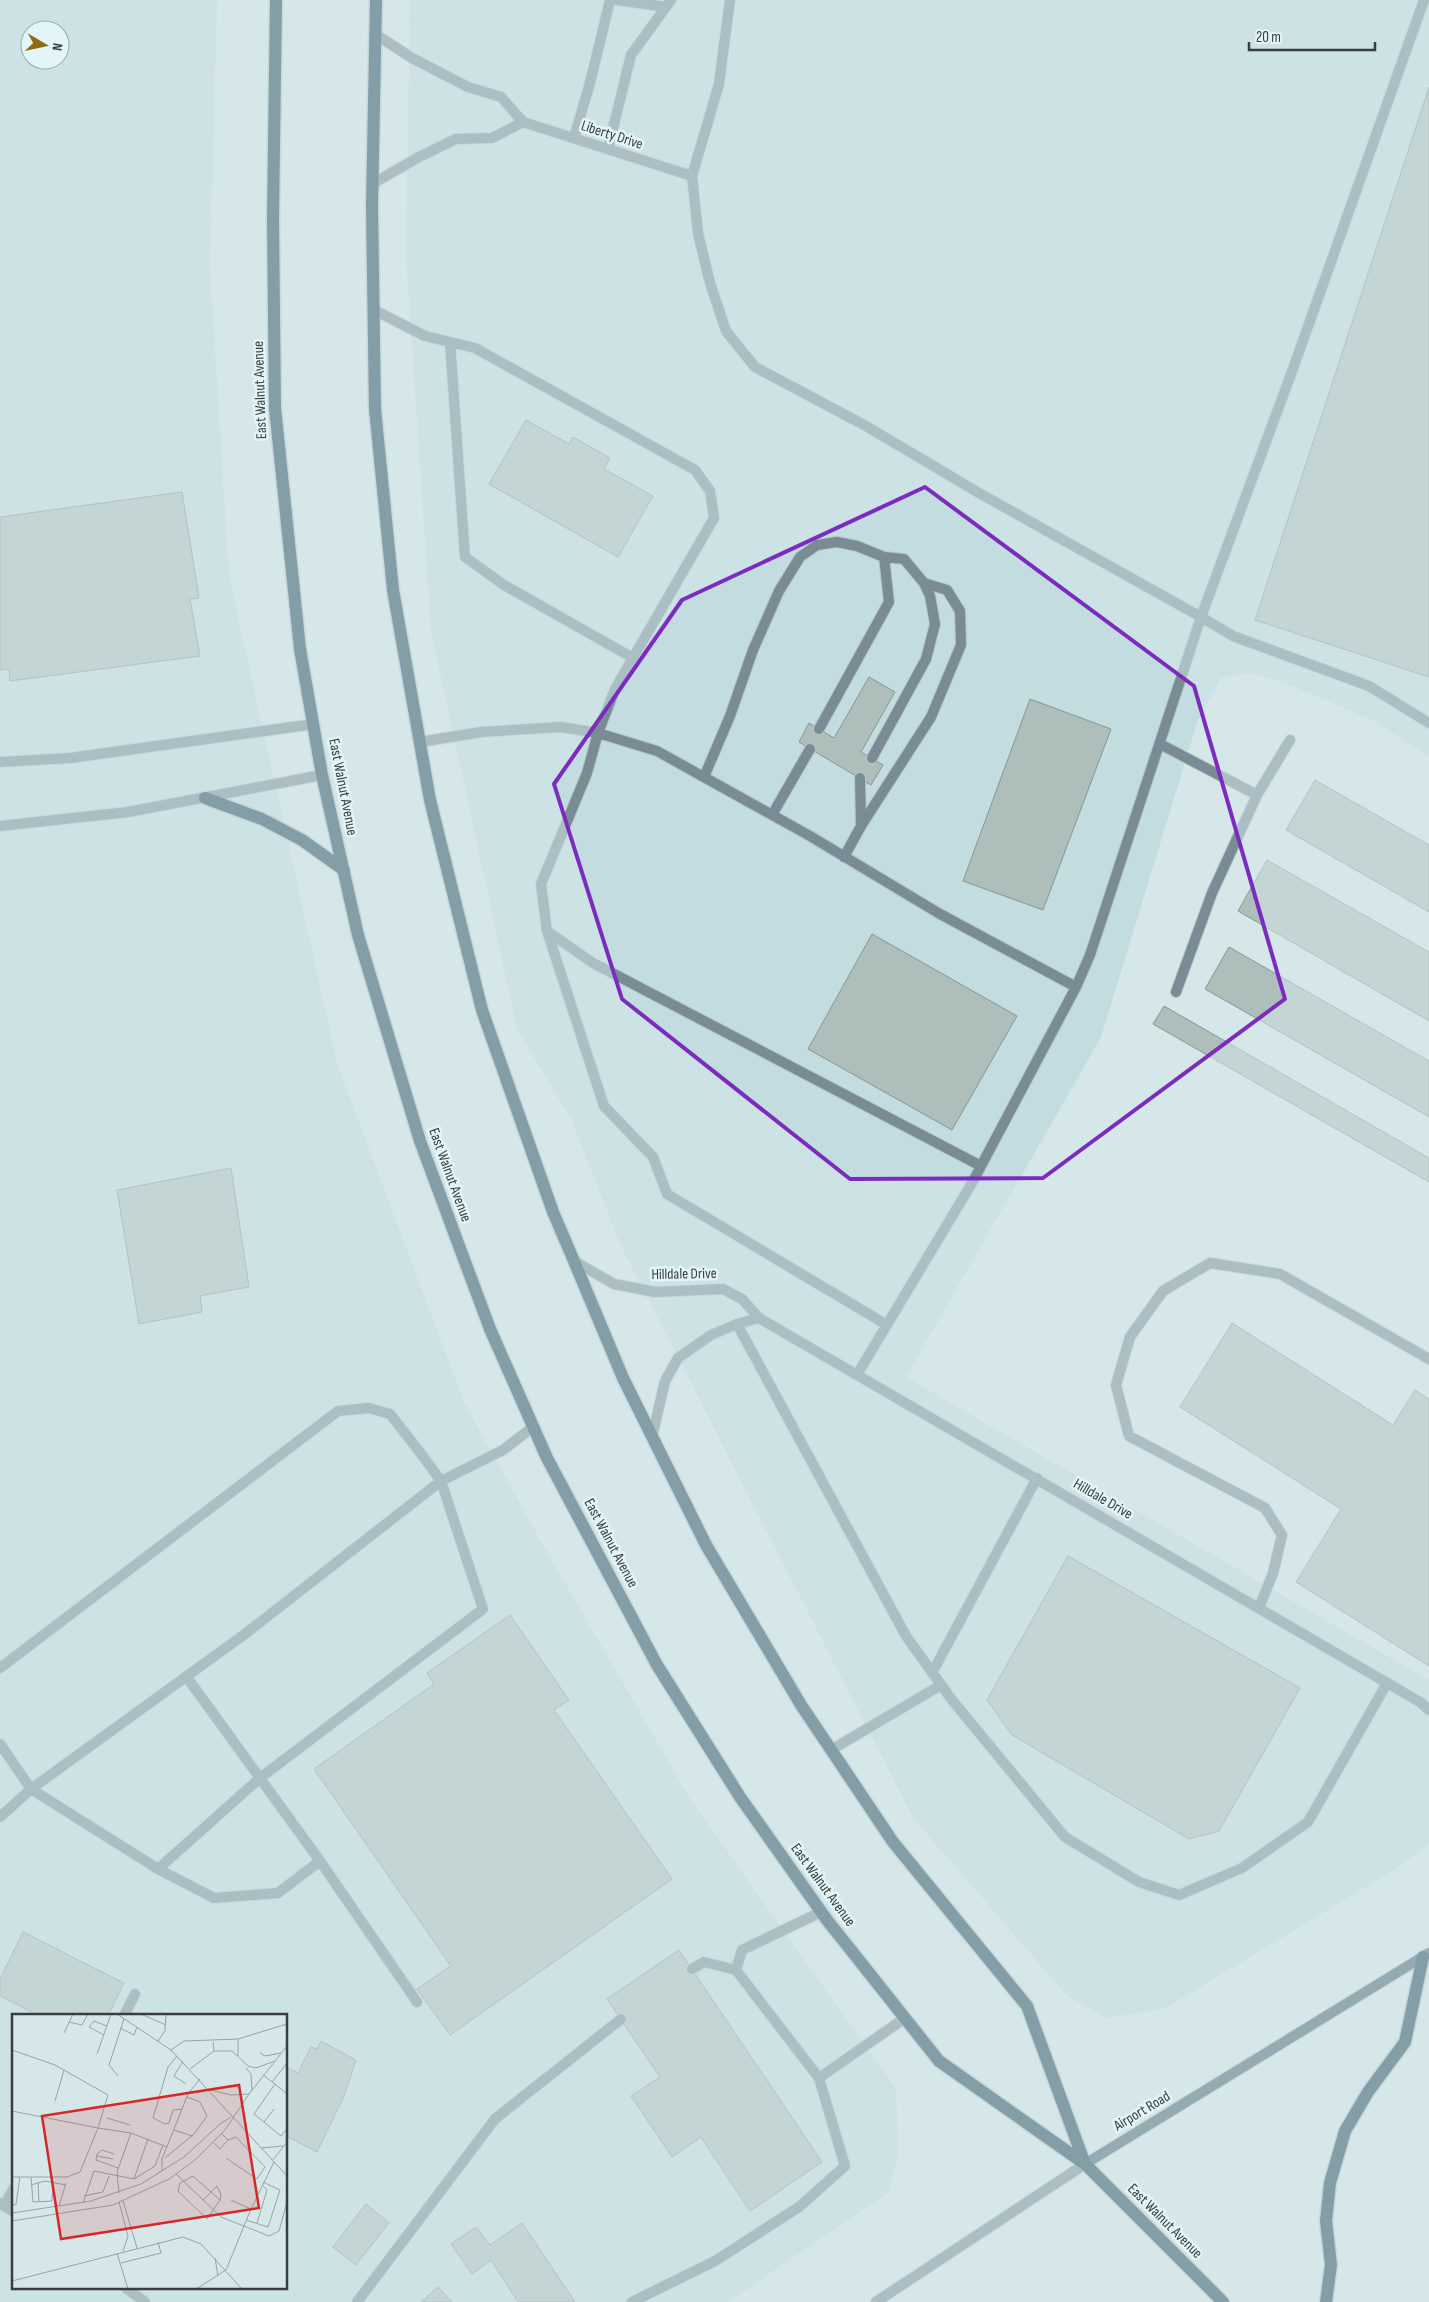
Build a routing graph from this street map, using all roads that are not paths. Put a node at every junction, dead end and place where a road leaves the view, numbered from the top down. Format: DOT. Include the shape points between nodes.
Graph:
graph roads {
  1 [pos="276,0"];
  2 [pos="376,0"];
  3 [pos="610,0"];
  4 [pos="617,0"];
  5 [pos="730,0"];
  6 [pos="1424,0"];
  7 [pos="668,4"];
  8 [pos="375,34"];
  9 [pos="523,122"];
  10 [pos="574,138"];
  11 [pos="608,149"];
  12 [pos="692,176"];
  13 [pos="372,184"];
  14 [pos="374,310"];
  15 [pos="450,342"];
  16 [pos="884,557"];
  17 [pos="924,583"];
  18 [pos="1200,617"];
  19 [pos="633,658"];
  20 [pos="1429,723"];
  21 [pos="314,724"];
  22 [pos="819,729"];
  23 [pos="598,733"];
  24 [pos="1290,740"];
  25 [pos="420,742"];
  26 [pos="1160,744"];
  27 [pos="810,749"];
  28 [pos="872,758"];
  29 [pos="0,762"];
  30 [pos="322,775"];
  31 [pos="704,778"];
  32 [pos="860,778"];
  33 [pos="1257,795"];
  34 [pos="205,798"];
  35 [pos="772,814"];
  36 [pos="0,826"];
  37 [pos="861,826"];
  38 [pos="844,856"];
  39 [pos="344,870"];
  40 [pos="546,931"];
  41 [pos="1076,987"];
  42 [pos="1176,992"];
  43 [pos="981,1166"];
  44 [pos="574,1261"];
  45 [pos="759,1318"];
  46 [pos="737,1324"];
  47 [pos="887,1325"];
  48 [pos="1429,1359"];
  49 [pos="858,1373"];
  50 [pos="533,1427"];
  51 [pos="652,1437"];
  52 [pos="1036,1478"];
  53 [pos="441,1481"];
  54 [pos="1259,1608"];
  55 [pos="0,1668"];
  56 [pos="932,1673"];
  57 [pos="186,1676"];
  58 [pos="1387,1683"];
  59 [pos="940,1685"];
  60 [pos="1429,1710"];
  61 [pos="0,1744"];
  62 [pos="831,1750"];
  63 [pos="260,1778"];
  64 [pos="31,1789"];
  65 [pos="0,1817"];
  66 [pos="320,1861"];
  67 [pos="158,1869"];
  68 [pos="822,1912"];
  69 [pos="1426,1955"];
  70 [pos="692,1969"];
  71 [pos="736,1970"];
  72 [pos="135,1994"];
  73 [pos="416,2002"];
  74 [pos="125,2014"];
  75 [pos="905,2018"];
  76 [pos="621,2019"];
  77 [pos="819,2078"];
  78 [pos="1085,2164"];
  79 [pos="12,2191"];
  80 [pos="2,2204"];
  81 [pos="129,2290"];
  82 [pos="145,2302"];
  83 [pos="357,2302"];
  84 [pos="632,2302"];
  85 [pos="876,2302"];
  86 [pos="1223,2302"];
  87 [pos="1326,2302"];
  1 -- 21 [label="main road, East Walnut Avenue" via="275,408 300,649"];
  2 -- 8 [label="main road, East Walnut Avenue"];
  3 -- 10 [label="street"];
  4 -- 7 [label="street"];
  5 -- 12 [label="street" via="719,84"];
  6 -- 18 [label="street" via="1298,357"];
  7 -- 11 [label="street" via="631,55"];
  8 -- 9 [label="street" via="412,58 468,87 501,96"];
  8 -- 13 [label="main road, East Walnut Avenue"];
  9 -- 10 [label="street, Liberty Drive"];
  9 -- 13 [label="street" via="492,138 456,139"];
  10 -- 11 [label="street, Liberty Drive"];
  11 -- 12 [label="street, Liberty Drive"];
  12 -- 18 [label="street" via="698,233 710,283 726,331 755,367 866,426"];
  13 -- 14 [label="main road, East Walnut Avenue"];
  14 -- 15 [label="street" via="425,336"];
  14 -- 25 [label="main road, East Walnut Avenue" via="375,409 393,590"];
  15 -- 19 [label="street" via="465,557 504,585"];
  15 -- 19 [label="street" via="476,348 696,470 710,491 714,518"];
  16 -- 17 [label="street" via="904,559"];
  16 -- 22 [label="street" via="889,602"];
  16 -- 31 [label="street" via="838,542 817,545 800,557 779,591 753,650"];
  17 -- 28 [label="street" via="935,624 926,659"];
  17 -- 37 [label="street" via="947,590 960,610 961,645 931,717"];
  18 -- 20 [label="street" via="1233,636 1369,686"];
  18 -- 26 [label="street"];
  19 -- 23 [label="street" via="615,689"];
  21 -- 29 [label="street" via="70,758"];
  21 -- 30 [label="main road, East Walnut Avenue"];
  23 -- 25 [label="street" via="561,727 482,732"];
  23 -- 31 [label="street" via="657,751"];
  23 -- 40 [label="street" via="587,773 541,884"];
  24 -- 33 [label="street"];
  25 -- 44 [label="main road, East Walnut Avenue" via="430,800 482,1010 553,1212"];
  26 -- 33 [label="street"];
  26 -- 41 [label="street" via="1090,955"];
  27 -- 35 [label="street"];
  30 -- 34 [label="street"];
  30 -- 39 [label="main road, East Walnut Avenue"];
  31 -- 35 [label="street"];
  32 -- 37 [label="street"];
  33 -- 42 [label="street" via="1212,892"];
  34 -- 36 [label="street" via="128,812"];
  34 -- 39 [label="main road" via="262,819 302,840"];
  35 -- 38 [label="street"];
  37 -- 38 [label="street"];
  38 -- 41 [label="street" via="940,914"];
  39 -- 50 [label="main road, East Walnut Avenue" via="358,935 420,1141 483,1311"];
  40 -- 43 [label="street" via="593,963"];
  40 -- 47 [label="street" via="604,1106 653,1157 667,1194"];
  41 -- 43 [label="street"];
  43 -- 47 [label="street"];
  44 -- 45 [label="street, Hilldale Drive" via="614,1284 655,1292 724,1289 742,1299"];
  44 -- 51 [label="main road, East Walnut Avenue" via="623,1378"];
  45 -- 46 [label="street"];
  45 -- 49 [label="street, Hilldale Drive"];
  46 -- 51 [label="street" via="710,1335 678,1358 666,1381"];
  46 -- 56 [label="street" via="906,1636"];
  47 -- 49 [label="street"];
  48 -- 54 [label="street" via="1280,1274 1210,1262 1163,1291 1130,1337 1116,1385 1129,1436 1265,1508 1282,1535 1274,1573"];
  49 -- 52 [label="street, Hilldale Drive"];
  50 -- 53 [label="street" via="503,1450"];
  50 -- 68 [label="main road, East Walnut Avenue" via="657,1665 740,1797"];
  51 -- 62 [label="main road, East Walnut Avenue" via="706,1545"];
  52 -- 54 [label="street, Hilldale Drive"];
  52 -- 56 [label="street"];
  53 -- 55 [label="street" via="390,1414 369,1408 338,1411"];
  53 -- 57 [label="street"];
  53 -- 63 [label="street" via="483,1609"];
  54 -- 58 [label="street, Hilldale Drive"];
  56 -- 59 [label="street"];
  57 -- 63 [label="street"];
  57 -- 64 [label="street"];
  58 -- 59 [label="street" via="1308,1822 1242,1868 1179,1895 1139,1882 1066,1837"];
  58 -- 60 [label="street, Hilldale Drive"];
  59 -- 62 [label="street"];
  61 -- 64 [label="street"];
  62 -- 78 [label="main road, East Walnut Avenue" via="893,1842 1027,2006"];
  63 -- 66 [label="street"];
  63 -- 67 [label="street"];
  64 -- 65 [label="street"];
  64 -- 67 [label="street"];
  66 -- 67 [label="street" via="278,1892 214,1898"];
  66 -- 73 [label="street"];
  68 -- 71 [label="street" via="742,1950"];
  68 -- 75 [label="main road, East Walnut Avenue"];
  69 -- 78 [label="main road, Airport Road"];
  69 -- 87 [label="main road" via="1405,2042 1368,2092 1345,2131 1330,2183 1326,2222 1331,2265"];
  70 -- 71 [label="street" via="704,1962"];
  71 -- 77 [label="street"];
  72 -- 74 [label="street"];
  75 -- 77 [label="street"];
  75 -- 78 [label="main road, East Walnut Avenue" via="939,2061"];
  76 -- 83 [label="street" via="495,2119"];
  77 -- 84 [label="street" via="845,2166 799,2207 715,2261"];
  78 -- 85 [label="street, Airport Road"];
  78 -- 86 [label="main road, East Walnut Avenue"];
  79 -- 80 [label="street"];
  81 -- 82 [label="street"];
}
